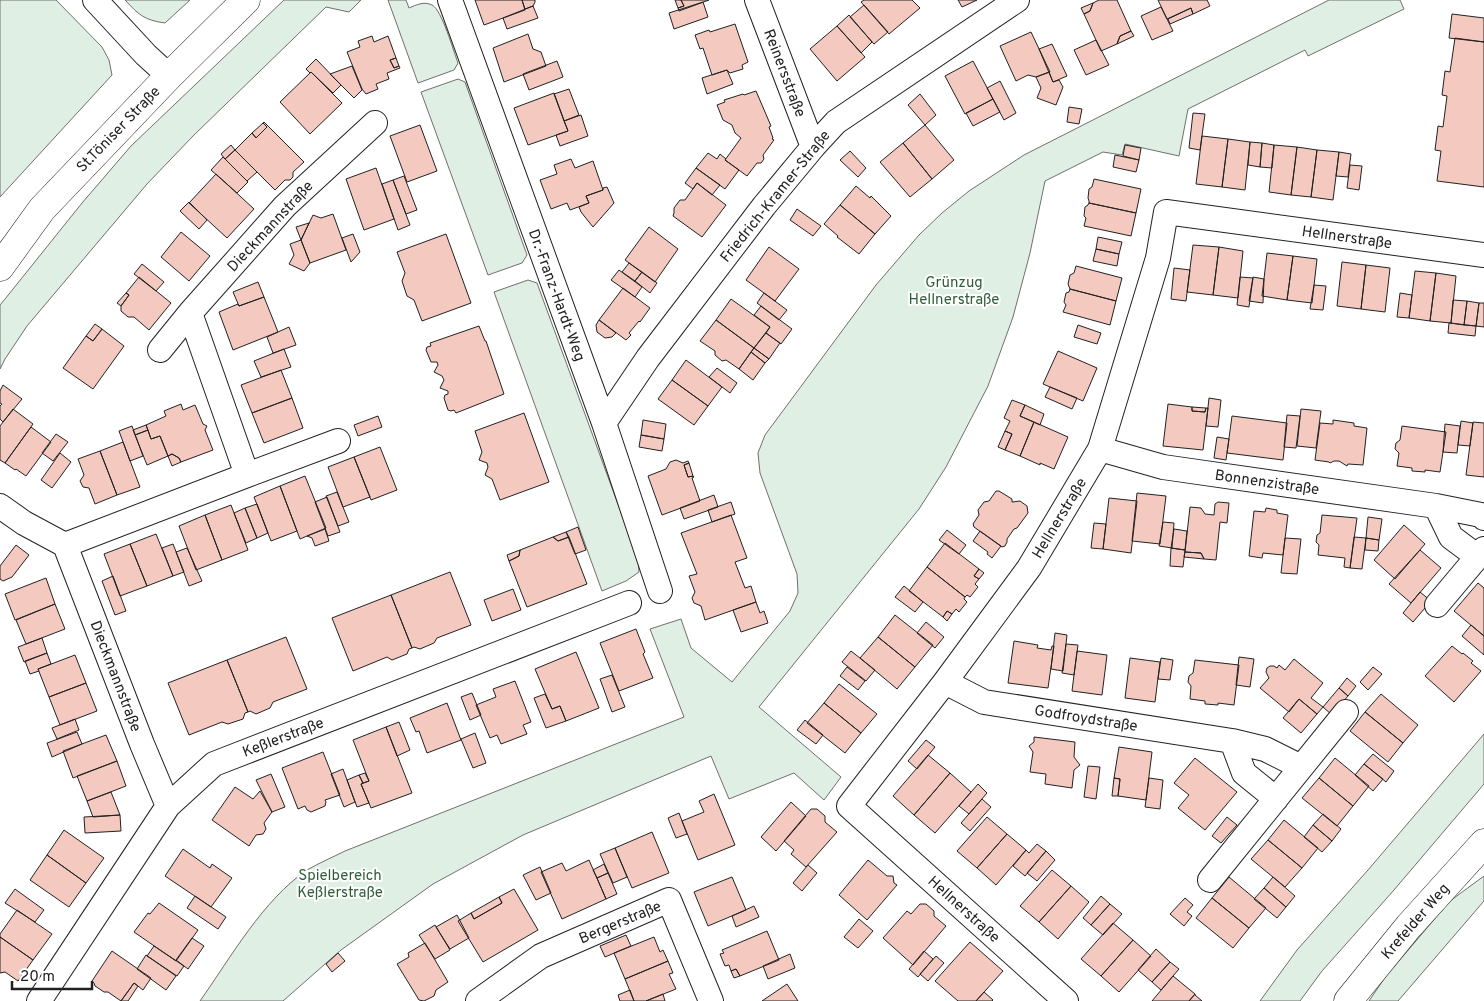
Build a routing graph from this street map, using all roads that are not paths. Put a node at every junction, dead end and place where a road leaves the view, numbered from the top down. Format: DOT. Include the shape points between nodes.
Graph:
graph roads {
  1 [pos="95,0"];
  2 [pos="246,0"];
  3 [pos="450,0"];
  4 [pos="757,0"];
  5 [pos="1017,0"];
  6 [pos="169,76"];
  7 [pos="375,122"];
  8 [pos="813,147"];
  9 [pos="1484,256"];
  10 [pos="0,267"];
  11 [pos="190,313"];
  12 [pos="160,350"];
  13 [pos="604,423"];
  14 [pos="338,442"];
  15 [pos="1100,449"];
  16 [pos="247,475"];
  17 [pos="0,506"];
  18 [pos="1436,506"];
  19 [pos="1484,518"];
  20 [pos="66,545"];
  21 [pos="1481,553"];
  22 [pos="660,592"];
  23 [pos="630,603"];
  24 [pos="1436,605"];
  25 [pos="945,682"];
  26 [pos="1346,712"];
  27 [pos="1232,740"];
  28 [pos="1301,768"];
  29 [pos="1276,799"];
  30 [pos="168,806"];
  31 [pos="1484,842"];
  32 [pos="1210,880"];
  33 [pos="39,1001"];
  34 [pos="478,1001"];
  35 [pos="711,1001"];
  36 [pos="1066,1001"];
  37 [pos="1348,1001"];
  1 -- 6 [label="street"];
  2 -- 6 [label="main road, St.Töniser Straße"];
  3 -- 13 [label="street, Dr.-Franz-Hardt-Weg"];
  4 -- 8 [label="street, Reinersstraße"];
  5 -- 8 [label="street, Friedrich-Kramer-Straße" via="836,122"];
  6 -- 10 [label="main road, St.Töniser Straße" via="42,209"];
  7 -- 11 [label="street, Dieckmannstraße" via="285,206"];
  8 -- 13 [label="street, Friedrich-Kramer-Straße" via="648,358"];
  9 -- 15 [label="street, Hellnerstraße" via="1166,212 1158,258"];
  11 -- 12 [label="street, Dieckmannstraße"];
  11 -- 16 [label="street"];
  13 -- 22 [label="street, Dr.-Franz-Hardt-Weg"];
  14 -- 16 [label="street"];
  15 -- 18 [label="street, Bonnenzistraße" via="1163,467"];
  15 -- 25 [label="street, Hellnerstraße" via="1029,568"];
  16 -- 20 [label="street"];
  17 -- 20 [label="street"];
  18 -- 19 [label="street, Bonnenzistraße"];
  18 -- 21 [label="street" via="1451,537"];
  20 -- 30 [label="street, Dieckmannstraße"];
  21 -- 24 [label="street"];
  23 -- 30 [label="street, Keßlerstraße" via="214,764"];
  25 -- 27 [label="street, Godfroydstraße" via="984,702"];
  25 -- 36 [label="street, Hellnerstraße" via="849,806"];
  26 -- 28 [label="street"];
  27 -- 28 [label="street, Godfroydstraße" via="1265,749"];
  27 -- 29 [label="street" via="1244,773"];
  28 -- 29 [label="street"];
  29 -- 32 [label="street"];
  30 -- 33 [label="street, Keßlerstraße"];
  31 -- 37 [label="main road, Krefelder Weg"];
  34 -- 35 [label="street, Bergerstraße" via="541,956 669,900"];
}
